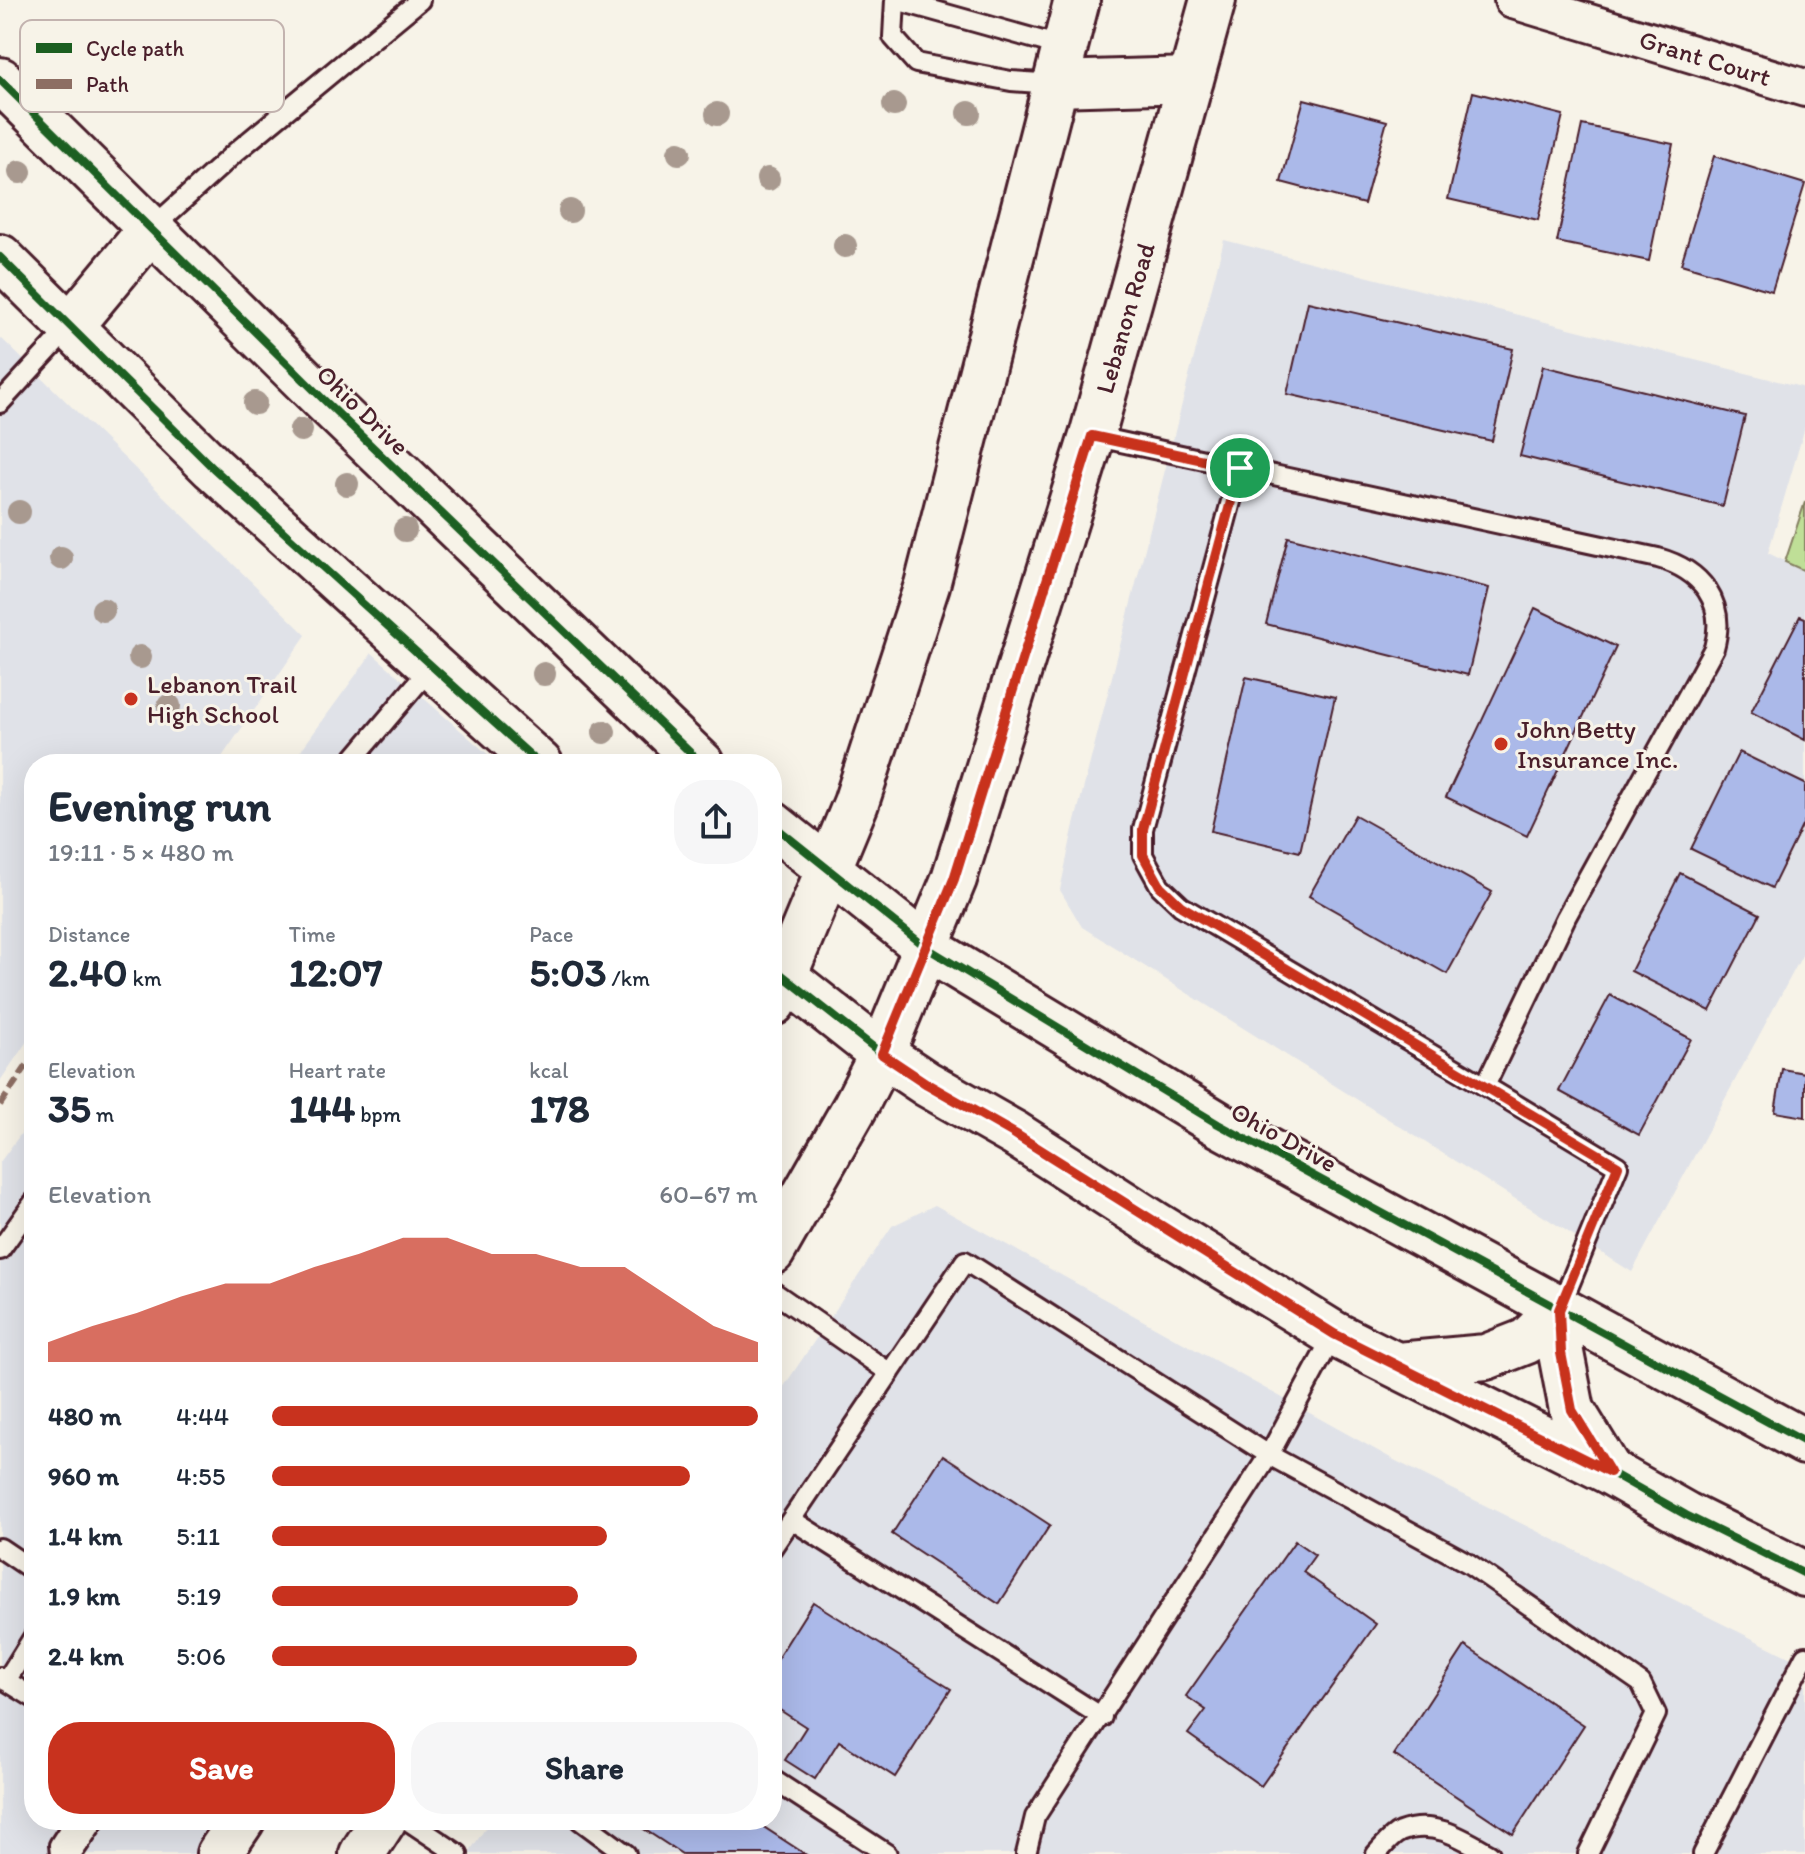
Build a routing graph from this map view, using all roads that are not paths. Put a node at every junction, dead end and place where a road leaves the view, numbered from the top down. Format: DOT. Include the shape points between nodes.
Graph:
graph roads {
  1 [pos="420,0"];
  2 [pos="895,0"];
  3 [pos="1077,0"];
  4 [pos="1213,0"];
  5 [pos="1513,0"];
  6 [pos="1059,66"];
  7 [pos="0,80"];
  8 [pos="1191,80"];
  9 [pos="1805,88"];
  10 [pos="20,100"];
  11 [pos="32,112"];
  12 [pos="150,230"];
  13 [pos="0,257"];
  14 [pos="71,325"];
  15 [pos="0,403"];
  16 [pos="1092,436"];
  17 [pos="1240,468"];
  18 [pos="432,666"];
  19 [pos="357,754"];
  20 [pos="529,754"];
  21 [pos="692,754"];
  22 [pos="782,832"];
  23 [pos="829,867"];
  24 [pos="927,948"];
  25 [pos="782,970"];
  26 [pos="782,987"];
  27 [pos="882,1054"];
  28 [pos="1485,1086"];
  29 [pos="24,1216"];
  30 [pos="782,1235"];
  31 [pos="0,1250"];
  32 [pos="782,1298"];
  33 [pos="1559,1310"];
  34 [pos="1334,1334"];
  35 [pos="1398,1365"];
  36 [pos="890,1373"];
  37 [pos="1805,1442"];
  38 [pos="1269,1455"];
  39 [pos="1610,1472"];
  40 [pos="792,1520"];
  41 [pos="782,1534"];
  42 [pos="0,1548"];
  43 [pos="24,1564"];
  44 [pos="1805,1574"];
  45 [pos="24,1650"];
  46 [pos="1805,1656"];
  47 [pos="3,1679"];
  48 [pos="24,1692"];
  49 [pos="1102,1717"];
  50 [pos="782,1786"];
  51 [pos="69,1830"];
  52 [pos="88,1830"];
  53 [pos="235,1830"];
  54 [pos="378,1830"];
  55 [pos="422,1830"];
  56 [pos="594,1830"];
  57 [pos="60,1854"];
  58 [pos="72,1854"];
  59 [pos="219,1854"];
  60 [pos="362,1854"];
  61 [pos="458,1854"];
  62 [pos="626,1854"];
  63 [pos="887,1854"];
  64 [pos="1026,1854"];
  65 [pos="1376,1854"];
  66 [pos="1490,1854"];
  67 [pos="1588,1854"];
  68 [pos="1703,1854"];
  1 -- 12 [label="lane"];
  2 -- 6 [label="lane"];
  2 -- 6 [label="lane" via="893,37 916,63 1011,81"];
  3 -- 6 [label="main road"];
  4 -- 8 [label="main road, Lebanon Road"];
  5 -- 9 [label="street, Grant Court"];
  6 -- 8 [label="main road"];
  6 -- 23 [label="main road" via="927,585 856,803"];
  7 -- 10 [label="main road, Ohio Drive"];
  8 -- 16 [label="main road, Lebanon Road"];
  11 -- 12 [label="main road, Ohio Drive"];
  12 -- 14 [label="main road"];
  12 -- 21 [label="main road, Ohio Drive"];
  13 -- 14 [label="main road"];
  14 -- 15 [label="lane"];
  14 -- 18 [label="main road" via="213,468"];
  16 -- 17 [label="lane"];
  16 -- 24 [label="main road, Lebanon Road" via="959,864"];
  17 -- 28 [label="lane" via="1143,829 1143,855 1160,886 1181,906"];
  17 -- 28 [label="lane" via="1658,558 1694,574 1713,602 1718,624 1710,656 1566,917"];
  18 -- 19 [label="lane"];
  18 -- 20 [label="main road"];
  22 -- 23 [label="main road, Ohio Drive"];
  23 -- 24 [label="main road, Ohio Drive"];
  23 -- 25 [label="main road"];
  24 -- 27 [label="main road, Lebanon Road"];
  24 -- 33 [label="main road, Ohio Drive" via="1218,1124"];
  26 -- 27 [label="main road"];
  27 -- 30 [label="main road, Lebanon Road"];
  27 -- 34 [label="main road"];
  28 -- 33 [label="lane" via="1618,1166"];
  29 -- 31 [label="lane"];
  32 -- 36 [label="lane"];
  33 -- 35 [label="main road" via="1527,1341 1486,1357"];
  33 -- 37 [label="main road, Ohio Drive"];
  33 -- 39 [label="main road" via="1572,1410"];
  34 -- 35 [label="main road"];
  34 -- 38 [label="lane"];
  35 -- 39 [label="main road"];
  36 -- 38 [label="lane" via="965,1261"];
  36 -- 40 [label="lane"];
  38 -- 49 [label="lane"];
  38 -- 67 [label="lane" via="1468,1563 1641,1683 1656,1714"];
  39 -- 44 [label="main road"];
  40 -- 41 [label="lane"];
  40 -- 49 [label="lane"];
  42 -- 43 [label="lane"];
  45 -- 47 [label="lane"];
  46 -- 68 [label="lane"];
  47 -- 48 [label="lane"];
  49 -- 64 [label="lane" via="1035,1817"];
  50 -- 63 [label="lane"];
  51 -- 57 [label="lane"];
  52 -- 58 [label="lane"];
  53 -- 59 [label="main road"];
  54 -- 60 [label="main road"];
  55 -- 61 [label="lane"];
  56 -- 62 [label="lane"];
  65 -- 66 [label="lane" via="1398,1833 1428,1827"];
}
